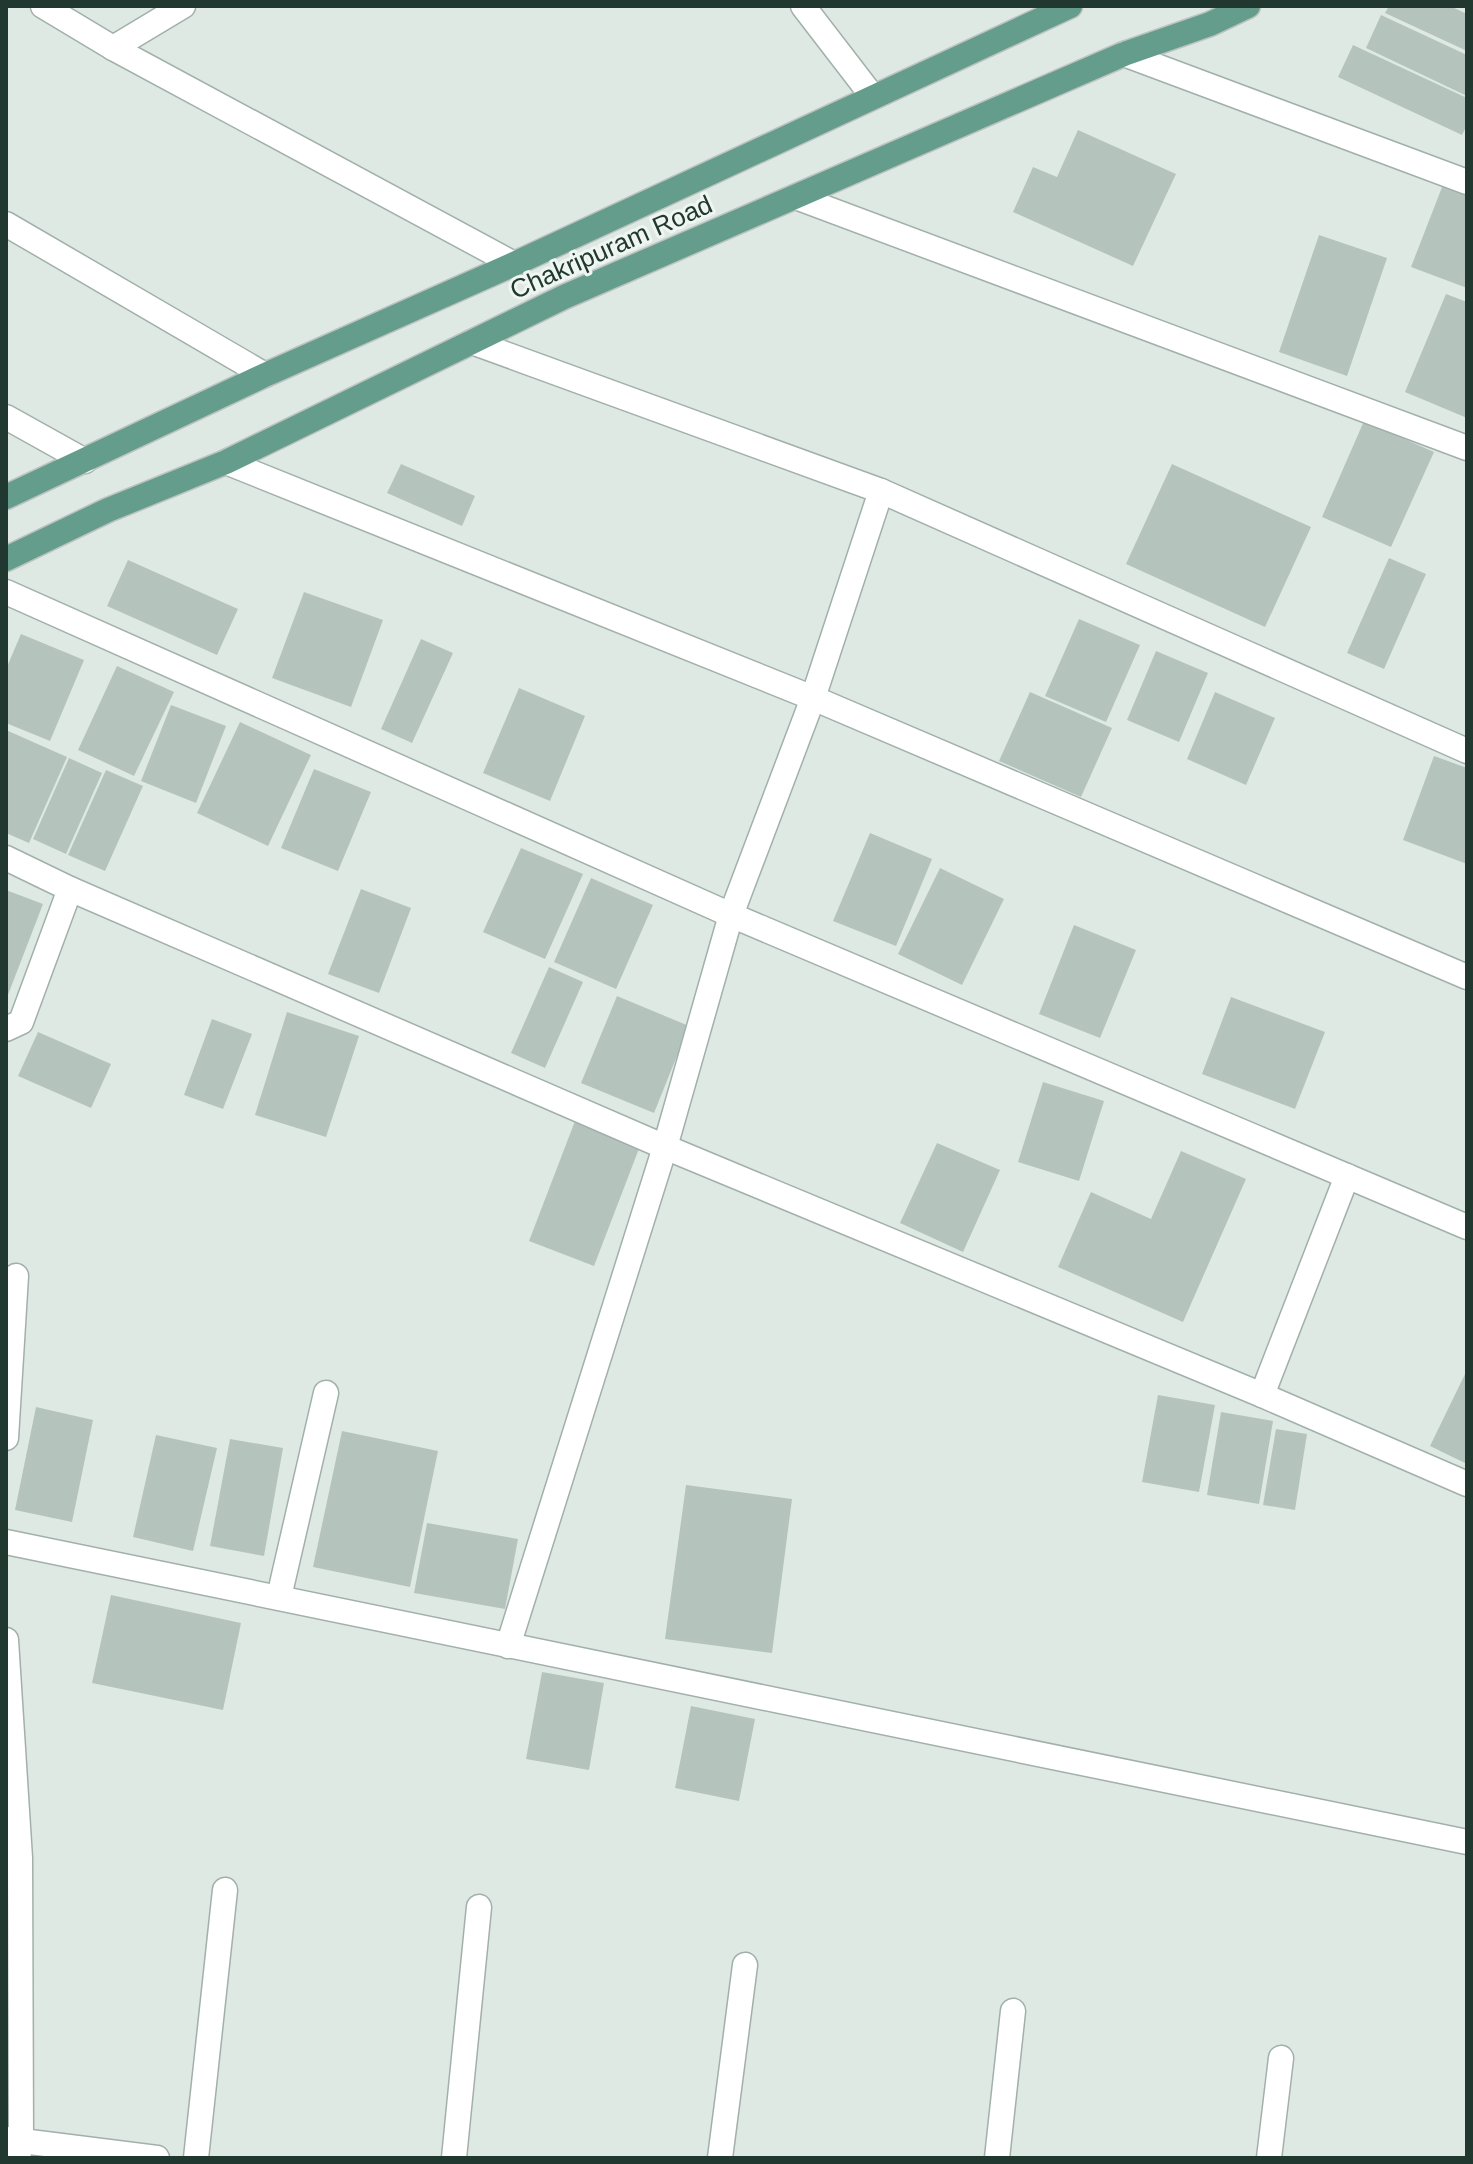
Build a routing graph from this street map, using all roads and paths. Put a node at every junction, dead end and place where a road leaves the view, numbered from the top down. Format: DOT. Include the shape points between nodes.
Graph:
graph roads {
  1 [pos="43,6"];
  2 [pos="183,6"];
  3 [pos="803,6"];
  4 [pos="1070,6"];
  5 [pos="1248,6"];
  6 [pos="113,48"];
  7 [pos="1124,54"];
  8 [pos="873,97"];
  9 [pos="1467,182"];
  10 [pos="796,197"];
  11 [pos="6,224"];
  12 [pos="514,264"];
  13 [pos="472,342"];
  14 [pos="265,375"];
  15 [pos="6,417"];
  16 [pos="1467,448"];
  17 [pos="85,461"];
  18 [pos="226,462"];
  19 [pos="881,491"];
  20 [pos="6,497"];
  21 [pos="6,559"];
  22 [pos="6,592"];
  23 [pos="813,698"];
  24 [pos="1467,751"];
  25 [pos="6,858"];
  26 [pos="70,889"];
  27 [pos="731,915"];
  28 [pos="1467,977"];
  29 [pos="6,1029"];
  30 [pos="665,1147"];
  31 [pos="1347,1176"];
  32 [pos="1467,1227"];
  33 [pos="16,1276"];
  34 [pos="326,1393"];
  35 [pos="1262,1395"];
  36 [pos="6,1438"];
  37 [pos="1467,1484"];
  38 [pos="6,1542"];
  39 [pos="279,1597"];
  40 [pos="6,1640"];
  41 [pos="508,1646"];
  42 [pos="1467,1842"];
  43 [pos="225,1890"];
  44 [pos="479,1907"];
  45 [pos="745,1965"];
  46 [pos="1013,2011"];
  47 [pos="1281,2058"];
  48 [pos="15,2146"];
  49 [pos="157,2158"];
  50 [pos="196,2158"];
  51 [pos="454,2158"];
  52 [pos="720,2158"];
  53 [pos="997,2158"];
  54 [pos="1269,2158"];
  1 -- 6 [label="street"];
  2 -- 6 [label="street"];
  3 -- 8 [label="street"];
  4 -- 8 [label="main road, Chakripuram Road"];
  5 -- 7 [label="main road, Chakripuram Road"];
  6 -- 12 [label="street"];
  7 -- 9 [label="street"];
  7 -- 10 [label="main road, Chakripuram Road"];
  8 -- 12 [label="main road, Chakripuram Road"];
  10 -- 13 [label="main road, Chakripuram Road"];
  10 -- 16 [label="street"];
  11 -- 14 [label="street"];
  12 -- 14 [label="main road, Chakripuram Road"];
  13 -- 18 [label="main road, Chakripuram Road"];
  13 -- 19 [label="street"];
  14 -- 17 [label="main road, Chakripuram Road"];
  15 -- 17 [label="street"];
  17 -- 20 [label="main road, Chakripuram Road"];
  18 -- 21 [label="main road, Chakripuram Road"];
  18 -- 23 [label="street"];
  19 -- 23 [label="street"];
  19 -- 24 [label="street"];
  22 -- 27 [label="street"];
  23 -- 27 [label="street"];
  23 -- 28 [label="street"];
  25 -- 26 [label="street"];
  26 -- 29 [label="street" via="21,1022"];
  26 -- 30 [label="street"];
  27 -- 30 [label="street"];
  27 -- 31 [label="street"];
  30 -- 35 [label="street"];
  30 -- 41 [label="street"];
  31 -- 32 [label="street"];
  31 -- 35 [label="street"];
  33 -- 36 [label="street"];
  34 -- 39 [label="street"];
  35 -- 37 [label="street"];
  38 -- 39 [label="street"];
  39 -- 41 [label="street"];
  40 -- 48 [label="street" via="20,1858"];
  41 -- 42 [label="street"];
  43 -- 50 [label="street"];
  44 -- 51 [label="street"];
  45 -- 52 [label="street"];
  46 -- 53 [label="street"];
  47 -- 54 [label="street"];
  48 -- 49 [label="street"];
}
